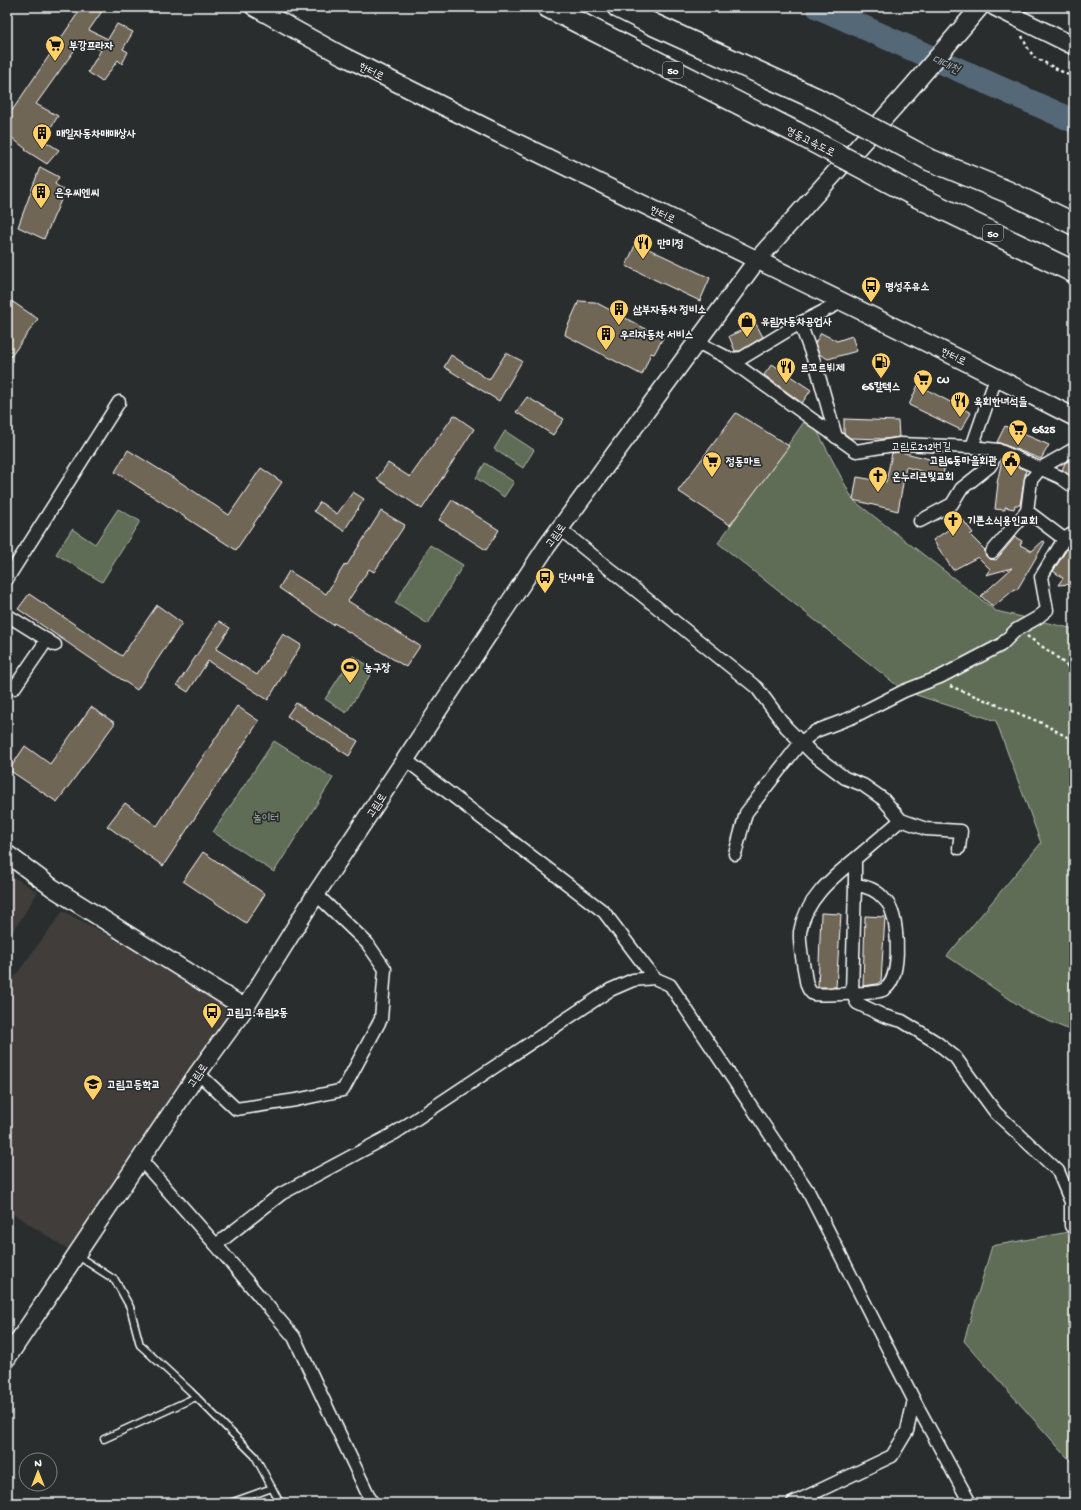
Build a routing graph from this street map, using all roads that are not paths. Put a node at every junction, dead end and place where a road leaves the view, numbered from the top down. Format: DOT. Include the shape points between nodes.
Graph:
graph roads {
  1 [pos="254,7"];
  2 [pos="548,7"];
  3 [pos="618,7"];
  4 [pos="995,7"];
  5 [pos="978,10"];
  6 [pos="1074,46"];
  7 [pos="1074,224"];
  8 [pos="757,260"];
  9 [pos="1074,272"];
  10 [pos="842,302"];
  11 [pos="800,323"];
  12 [pos="696,342"];
  13 [pos="727,358"];
  14 [pos="996,378"];
  15 [pos="119,402"];
  16 [pos="1074,417"];
  17 [pos="836,437"];
  18 [pos="972,447"];
  19 [pos="1074,449"];
  20 [pos="998,450"];
  21 [pos="1041,468"];
  22 [pos="1074,487"];
  23 [pos="1027,511"];
  24 [pos="920,521"];
  25 [pos="560,529"];
  26 [pos="1074,533"];
  27 [pos="1064,539"];
  28 [pos="992,552"];
  29 [pos="7,579"];
  30 [pos="7,615"];
  31 [pos="14,688"];
  32 [pos="801,742"];
  33 [pos="406,760"];
  34 [pos="901,820"];
  35 [pos="959,848"];
  36 [pos="7,854"];
  37 [pos="735,854"];
  38 [pos="855,859"];
  39 [pos="855,885"];
  40 [pos="316,894"];
  41 [pos="654,978"];
  42 [pos="852,993"];
  43 [pos="245,1008"];
  44 [pos="198,1073"];
  45 [pos="140,1159"];
  46 [pos="1071,1226"];
  47 [pos="216,1245"];
  48 [pos="77,1255"];
  49 [pos="7,1358"];
  50 [pos="196,1397"];
  51 [pos="914,1400"];
  52 [pos="104,1439"];
  53 [pos="272,1488"];
  54 [pos="230,1503"];
  55 [pos="280,1503"];
  56 [pos="372,1503"];
  57 [pos="793,1503"];
  58 [pos="970,1503"];
  1 -- 8 [label="street, 한터로" via="348,59"];
  2 -- 9 [label="highway, 영동고속도로 / 50, bridge" via="912,194"];
  3 -- 7 [label="highway, bridge" via="817,99 930,160 1008,192"];
  4 -- 6 [label="street"];
  5 -- 8 [label="street, 고림로"];
  8 -- 10 [label="street, 한터로"];
  8 -- 12 [label="street, 고림로"];
  10 -- 11 [label="street"];
  10 -- 14 [label="street, 한터로"];
  11 -- 13 [label="street" via="742,358"];
  11 -- 17 [label="street" via="817,369"];
  12 -- 13 [label="street, 고림로212번길"];
  12 -- 25 [label="street, 고림로"];
  13 -- 17 [label="street, 고림로212번길"];
  14 -- 16 [label="street, 한터로"];
  14 -- 18 [label="street"];
  15 -- 29 [label="street"];
  17 -- 18 [label="street, 고림로212번길" via="856,451 900,444"];
  18 -- 20 [label="street, 고림로212번길"];
  19 -- 21 [label="street"];
  20 -- 21 [label="street, 고림로212번길"];
  20 -- 24 [label="street" via="990,466 961,489 952,504"];
  21 -- 22 [label="street, 고림로212번길"];
  21 -- 23 [label="street" via="1031,480"];
  23 -- 27 [label="street"];
  23 -- 28 [label="street"];
  25 -- 32 [label="street" via="757,688 786,727"];
  25 -- 33 [label="street, 고림로"];
  26 -- 27 [label="street"];
  27 -- 32 [label="street" via="1041,576 1047,610 1037,618 1016,630 1001,645 934,679 816,731"];
  30 -- 31 [label="street" via="51,643"];
  32 -- 34 [label="street" via="845,778 863,785 884,799"];
  32 -- 37 [label="street" via="746,813"];
  33 -- 40 [label="street, 고림로"];
  33 -- 41 [label="street" via="604,912"];
  34 -- 35 [label="street" via="926,829 961,831"];
  34 -- 38 [label="street"];
  36 -- 43 [label="street" via="53,888"];
  38 -- 39 [label="street"];
  38 -- 42 [label="street" via="824,885 807,911 800,933 802,957 810,992 821,995"];
  39 -- 42 [label="street"];
  39 -- 42 [label="street" via="871,888 884,897 892,910 897,932 895,972 890,984 883,990"];
  40 -- 43 [label="street, 고림로"];
  40 -- 44 [label="street" via="367,943 385,969 381,1020 343,1090 236,1109"];
  41 -- 47 [label="street" via="633,980 610,990 395,1133 281,1194"];
  41 -- 51 [label="street" via="670,985 808,1192"];
  42 -- 46 [label="street" via="857,1003 884,1016 902,1021 936,1042 955,1058 996,1113 1058,1171 1071,1202"];
  43 -- 44 [label="street, 고림로"];
  44 -- 45 [label="street, 고림로"];
  45 -- 47 [label="street"];
  45 -- 48 [label="street, 고림로"];
  47 -- 56 [label="street" via="294,1337"];
  48 -- 49 [label="street, 고림로"];
  48 -- 50 [label="lane" via="115,1280 130,1307 140,1345"];
  50 -- 52 [label="lane"];
  50 -- 53 [label="lane" via="255,1456"];
  51 -- 57 [label="street" via="908,1431 892,1456"];
  51 -- 58 [label="street"];
  53 -- 54 [label="lane"];
  53 -- 55 [label="lane"];
}
